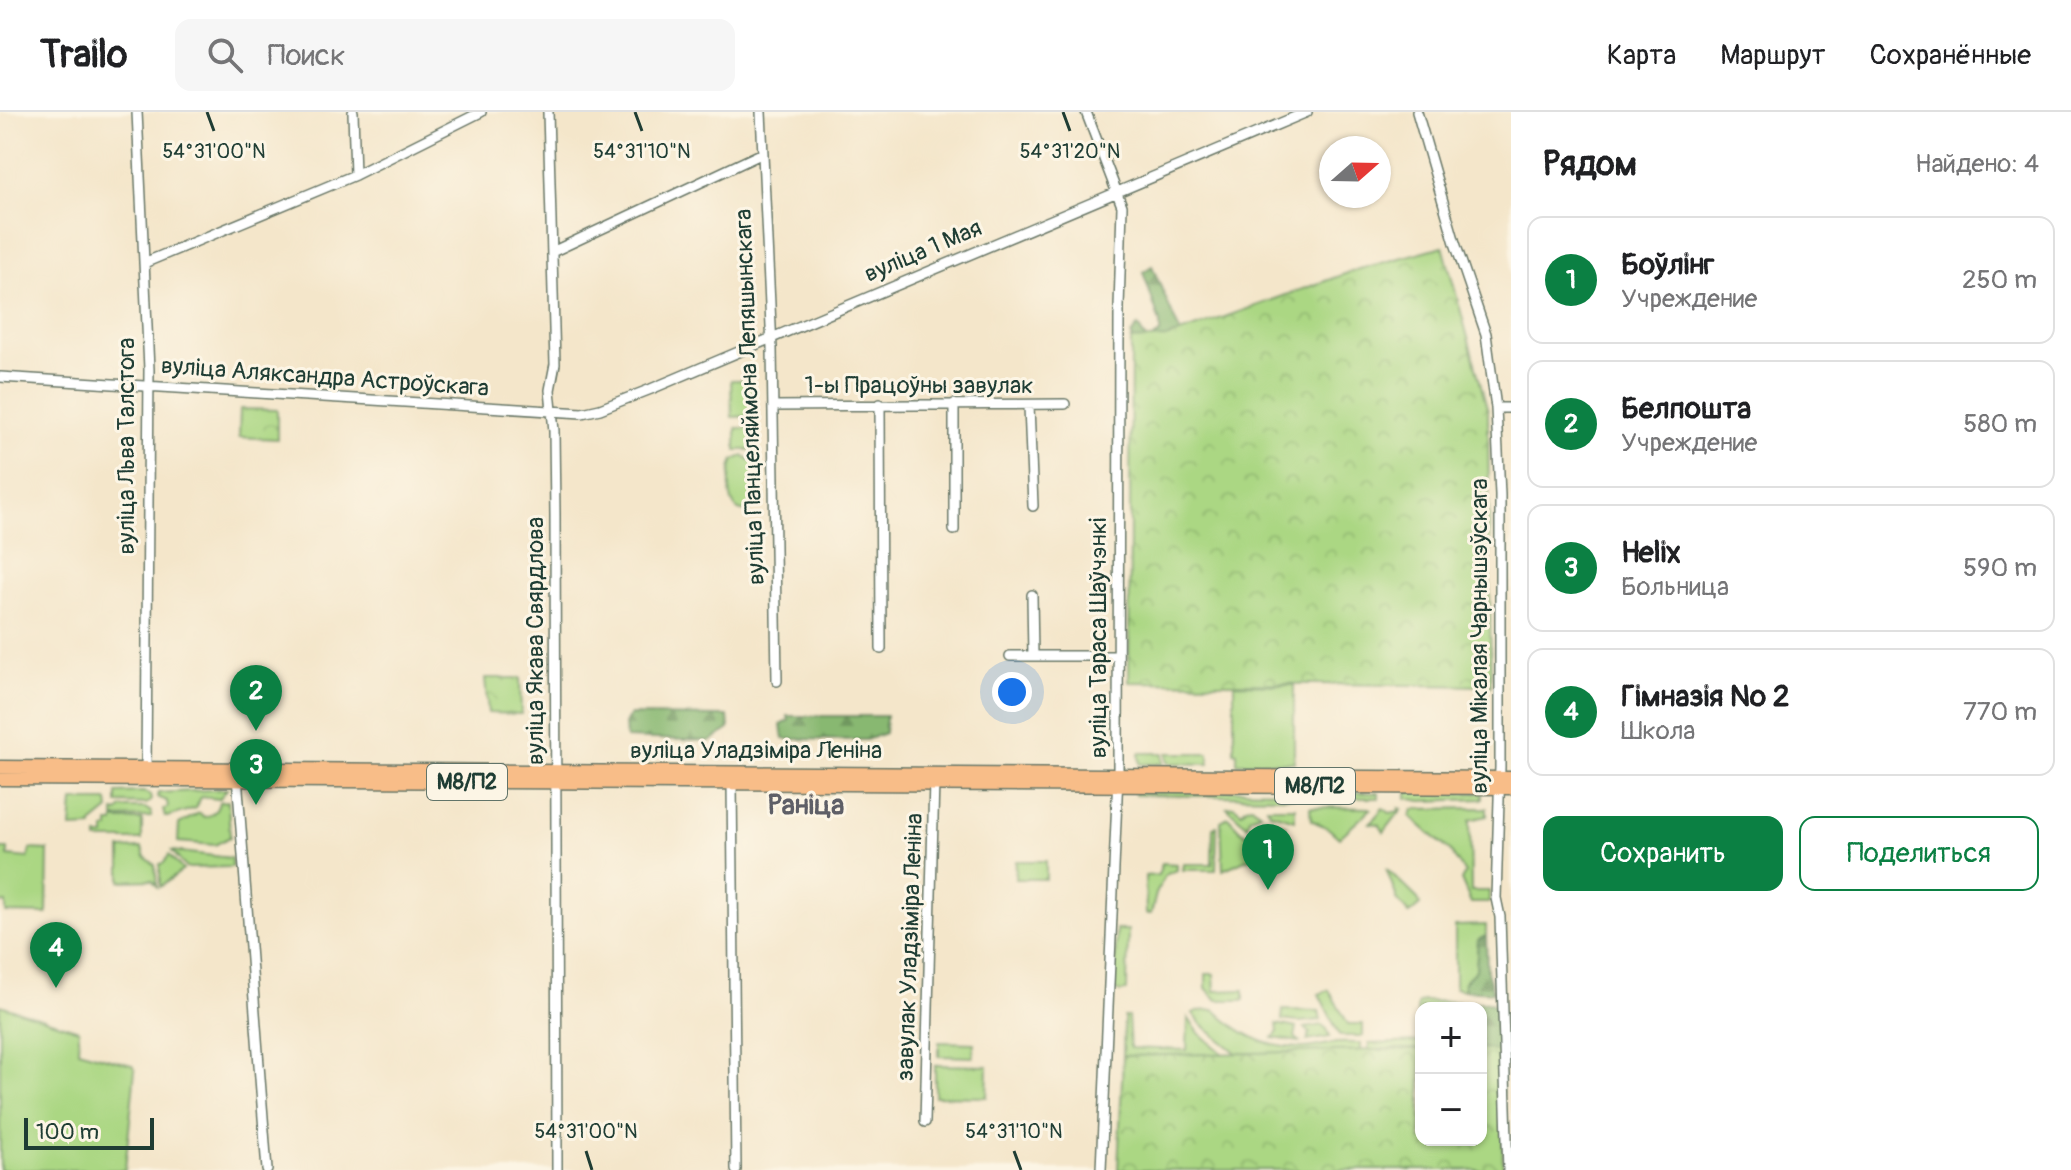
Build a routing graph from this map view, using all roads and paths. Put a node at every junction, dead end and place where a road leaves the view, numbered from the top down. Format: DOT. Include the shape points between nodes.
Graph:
graph roads {
  1 [pos="137,112"];
  2 [pos="353,112"];
  3 [pos="481,112"];
  4 [pos="548,112"];
  5 [pos="761,112"];
  6 [pos="1086,112"];
  7 [pos="1307,112"];
  8 [pos="1417,112"];
  9 [pos="459,117"];
  10 [pos="763,153"];
  11 [pos="355,175"];
  12 [pos="1118,192"];
  13 [pos="552,252"];
  14 [pos="144,263"];
  15 [pos="771,337"];
  16 [pos="0,377"];
  17 [pos="148,386"];
  18 [pos="880,404"];
  19 [pos="954,404"];
  20 [pos="1065,404"];
  21 [pos="773,406"];
  22 [pos="1029,406"];
  23 [pos="1496,408"];
  24 [pos="1511,408"];
  25 [pos="552,412"];
  26 [pos="1506,495"];
  27 [pos="1033,506"];
  28 [pos="954,530"];
  29 [pos="1499,573"];
  30 [pos="1511,574"];
  31 [pos="1032,595"];
  32 [pos="881,649"];
  33 [pos="1010,656"];
  34 [pos="1033,656"];
  35 [pos="1118,656"];
  36 [pos="1499,664"];
  37 [pos="1511,664"];
  38 [pos="777,681"];
  39 [pos="0,767"];
  40 [pos="146,774"];
  41 [pos="237,774"];
  42 [pos="555,777"];
  43 [pos="0,779"];
  44 [pos="934,779"];
  45 [pos="1118,780"];
  46 [pos="1505,783"];
  47 [pos="732,784"];
  48 [pos="1500,917"];
  49 [pos="1511,917"];
  50 [pos="1506,1001"];
  51 [pos="1509,1084"];
  52 [pos="925,1122"];
  53 [pos="267,1170"];
  54 [pos="557,1170"];
  55 [pos="736,1170"];
  56 [pos="1101,1170"];
  57 [pos="1508,1170"];
  1 -- 14 [label="street, вуліца Льва Талстога"];
  2 -- 11 [label="street"];
  3 -- 9 [label="street"];
  4 -- 13 [label="street, вуліца Якава Свярдлова"];
  5 -- 10 [label="street, вуліца Панцеляймона Лепяшынскага"];
  6 -- 12 [label="street, вуліца Тараса Шаўчэнкі"];
  7 -- 12 [label="street, вуліца 1 Мая"];
  8 -- 23 [label="street, вуліца Мікалая Чарнышэўскага" via="1486,334"];
  9 -- 11 [label="street"];
  10 -- 13 [label="street"];
  10 -- 15 [label="street, вуліца Панцеляймона Лепяшынскага"];
  11 -- 14 [label="street"];
  12 -- 15 [label="street, вуліца 1 Мая"];
  12 -- 35 [label="street, вуліца Тараса Шаўчэнкі"];
  13 -- 25 [label="street, вуліца Якава Свярдлова"];
  14 -- 17 [label="street, вуліца Льва Талстога"];
  15 -- 21 [label="street, вуліца Панцеляймона Лепяшынскага"];
  15 -- 25 [label="street, вуліца 1 Мая" via="600,409"];
  16 -- 17 [label="street, вуліца Аляксандра Астроўскага"];
  17 -- 25 [label="street, вуліца Аляксандра Астроўскага"];
  17 -- 40 [label="street, вуліца Льва Талстога"];
  18 -- 19 [label="street, 1-ы Працоўны завулак"];
  18 -- 21 [label="street, 1-ы Працоўны завулак"];
  18 -- 32 [label="street"];
  19 -- 22 [label="street, 1-ы Працоўны завулак"];
  19 -- 28 [label="street"];
  20 -- 22 [label="street, 1-ы Працоўны завулак"];
  21 -- 38 [label="street, вуліца Панцеляймона Лепяшынскага"];
  22 -- 27 [label="street"];
  23 -- 24 [label="street"];
  23 -- 26 [label="street, вуліца Мікалая Чарнышэўскага"];
  25 -- 42 [label="street, вуліца Якава Свярдлова"];
  26 -- 29 [label="street, вуліца Мікалая Чарнышэўскага"];
  29 -- 30 [label="street"];
  29 -- 36 [label="street, вуліца Мікалая Чарнышэўскага"];
  31 -- 34 [label="street"];
  33 -- 34 [label="street"];
  34 -- 35 [label="street"];
  35 -- 45 [label="street, вуліца Тараса Шаўчэнкі"];
  36 -- 37 [label="street"];
  36 -- 46 [label="street, вуліца Мікалая Чарнышэўскага"];
  39 -- 40 [label="main road, вуліца Уладзіміра Леніна / М8/П2"];
  40 -- 41 [label="main road, вуліца Уладзіміра Леніна / М8/П2"];
  40 -- 43 [label="main road, вуліца Уладзіміра Леніна / М8/П2"];
  41 -- 42 [label="main road, вуліца Уладзіміра Леніна / М8/П2"];
  41 -- 53 [label="street"];
  42 -- 44 [label="main road, вуліца Уладзіміра Леніна / М8/П2"];
  42 -- 47 [label="main road, вуліца Уладзіміра Леніна / М8/П2"];
  42 -- 54 [label="street, вуліца Якава Свярдлова"];
  44 -- 45 [label="main road, вуліца Уладзіміра Леніна / М8/П2"];
  44 -- 47 [label="main road, вуліца Уладзіміра Леніна / М8/П2"];
  44 -- 52 [label="street, завулак Уладзіміра Леніна"];
  45 -- 46 [label="main road, вуліца Уладзіміра Леніна / М8/П2"];
  45 -- 56 [label="street, вуліца Тараса Шаўчэнкі"];
  46 -- 48 [label="street, вуліца Мікалая Чарнышэўскага" via="1496,898"];
  47 -- 55 [label="street"];
  48 -- 49 [label="street"];
  48 -- 50 [label="street, вуліца Мікалая Чарнышэўскага"];
  50 -- 51 [label="street, вуліца Мікалая Чарнышэўскага"];
  51 -- 57 [label="street, вуліца Мікалая Чарнышэўскага"];
}
